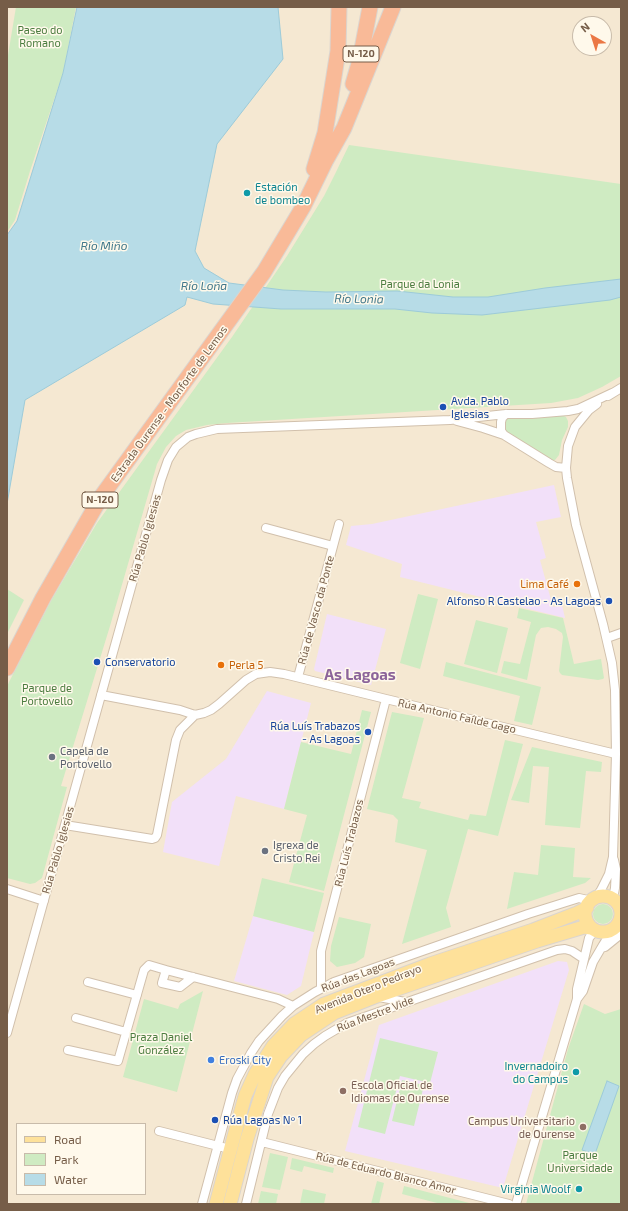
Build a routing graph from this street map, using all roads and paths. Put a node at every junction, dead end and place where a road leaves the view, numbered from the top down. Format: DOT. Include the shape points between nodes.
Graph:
graph roads {
  1 [pos="339,7"];
  2 [pos="370,7"];
  3 [pos="393,7"];
  4 [pos="326,160"];
  5 [pos="303,207"];
  6 [pos="621,388"];
  7 [pos="612,393"];
  8 [pos="506,414"];
  9 [pos="450,420"];
  10 [pos="504,436"];
  11 [pos="566,468"];
  12 [pos="339,524"];
  13 [pos="266,528"];
  14 [pos="333,546"];
  15 [pos="621,633"];
  16 [pos="607,638"];
  17 [pos="7,668"];
  18 [pos="298,677"];
  19 [pos="101,695"];
  20 [pos="386,699"];
  21 [pos="195,715"];
  22 [pos="616,754"];
  23 [pos="65,824"];
  24 [pos="613,857"];
  25 [pos="618,872"];
  26 [pos="7,889"];
  27 [pos="616,900"];
  28 [pos="44,901"];
  29 [pos="591,902"];
  30 [pos="619,928"];
  31 [pos="593,929"];
  32 [pos="584,959"];
  33 [pos="166,970"];
  34 [pos="194,977"];
  35 [pos="88,982"];
  36 [pos="321,988"];
  37 [pos="137,995"];
  38 [pos="377,996"];
  39 [pos="577,999"];
  40 [pos="407,1002"];
  41 [pos="293,1006"];
  42 [pos="76,1018"];
  43 [pos="126,1032"];
  44 [pos="7,1033"];
  45 [pos="68,1050"];
  46 [pos="159,1131"];
  47 [pos="262,1142"];
  48 [pos="224,1148"];
  49 [pos="202,1204"];
  50 [pos="216,1204"];
  51 [pos="230,1204"];
  52 [pos="246,1204"];
  53 [pos="509,1204"];
  54 [pos="516,1204"];
  1 -- 5 [label="highway" via="338,50 325,133"];
  2 -- 4 [label="highway, N-120" via="349,100"];
  3 -- 4 [label="highway" via="344,128"];
  4 -- 5 [label="highway, N-120"];
  5 -- 17 [label="highway, Estrada Ourense - Monforte de Lemos / N-120" via="264,272 101,498 43,598"];
  6 -- 7 [label="street"];
  7 -- 8 [label="street, Rúa Pablo Iglesias" via="568,411"];
  7 -- 11 [label="street" via="589,410 575,427 568,446"];
  8 -- 9 [label="street, Rúa Pablo Iglesias"];
  8 -- 10 [label="street" via="501,422"];
  9 -- 10 [label="street, Rúa Pablo Iglesias"];
  9 -- 19 [label="street, Rúa Pablo Iglesias" via="217,429 196,434 182,441 172,453 164,471"];
  10 -- 11 [label="street, Rúa Pablo Iglesias" via="548,463"];
  11 -- 16 [label="street" via="576,525"];
  12 -- 14 [label="street, Rúa de Vasco da Ponte"];
  13 -- 14 [label="street, Rúa de Vasco da Ponte"];
  14 -- 18 [label="street, Rúa de Vasco da Ponte"];
  15 -- 16 [label="street"];
  16 -- 22 [label="street" via="615,690"];
  18 -- 20 [label="street, Rúa Antonio Faílde Gago"];
  18 -- 21 [label="street, Rúa de Vasco da Ponte" via="270,672 256,674 211,710"];
  19 -- 21 [label="street"];
  19 -- 23 [label="street, Rúa Pablo Iglesias"];
  20 -- 22 [label="street, Rúa Antonio Faílde Gago"];
  20 -- 36 [label="street, Rúa Luís Trabazos" via="321,951"];
  21 -- 23 [label="street, Rúa de Vasco da Ponte" via="180,730 176,740 155,838"];
  22 -- 24 [label="street"];
  23 -- 28 [label="street, Rúa Pablo Iglesias"];
  24 -- 25 [label="street"];
  24 -- 29 [label="street" via="609,874"];
  25 -- 27 [label="street"];
  26 -- 28 [label="street, Rúa Pablo Iglesias"];
  27 -- 29 [label="main road" via="604,897"];
  27 -- 30 [label="main road" via="620,909"];
  28 -- 44 [label="street, Rúa Pablo Iglesias"];
  29 -- 31 [label="main road" via="586,918"];
  29 -- 36 [label="street, Rúa das Lagoas" via="579,898 528,914"];
  29 -- 48 [label="main road, Avenida Otero Pedrayo" via="577,913 430,964 324,1004 310,1013 279,1038 261,1063"];
  30 -- 31 [label="main road" via="604,932"];
  30 -- 39 [label="street" via="593,962 583,991"];
  31 -- 32 [label="street"];
  31 -- 38 [label="main road, Avenida Otero Pedrayo" via="584,927 537,941"];
  32 -- 39 [label="street"];
  32 -- 40 [label="street, Rúa Mestre Vide" via="572,950 557,950"];
  33 -- 34 [label="street"];
  33 -- 34 [label="street" via="162,983 180,987"];
  33 -- 37 [label="street" via="149,965 146,967"];
  34 -- 41 [label="street" via="278,999"];
  35 -- 37 [label="street"];
  36 -- 41 [label="street, Rúa das Lagoas"];
  37 -- 43 [label="street"];
  38 -- 40 [label="street"];
  38 -- 51 [label="main road, Avenida Otero Pedrayo" via="334,1013 301,1035 280,1056 267,1077"];
  39 -- 54 [label="street"];
  40 -- 47 [label="street, Rúa Mestre Vide" via="335,1029 303,1054 278,1088 268,1114"];
  41 -- 48 [label="street, Rúa das Lagoas" via="270,1028 243,1066 232,1093"];
  42 -- 43 [label="street"];
  43 -- 45 [label="street" via="118,1061"];
  46 -- 48 [label="street"];
  47 -- 52 [label="street, Rúa Mestre Vide"];
  47 -- 53 [label="street, Rúa de Eduardo Blanco Amor"];
  48 -- 49 [label="street, Rúa das Lagoas"];
  48 -- 50 [label="main road, Avenida Otero Pedrayo"];
}
